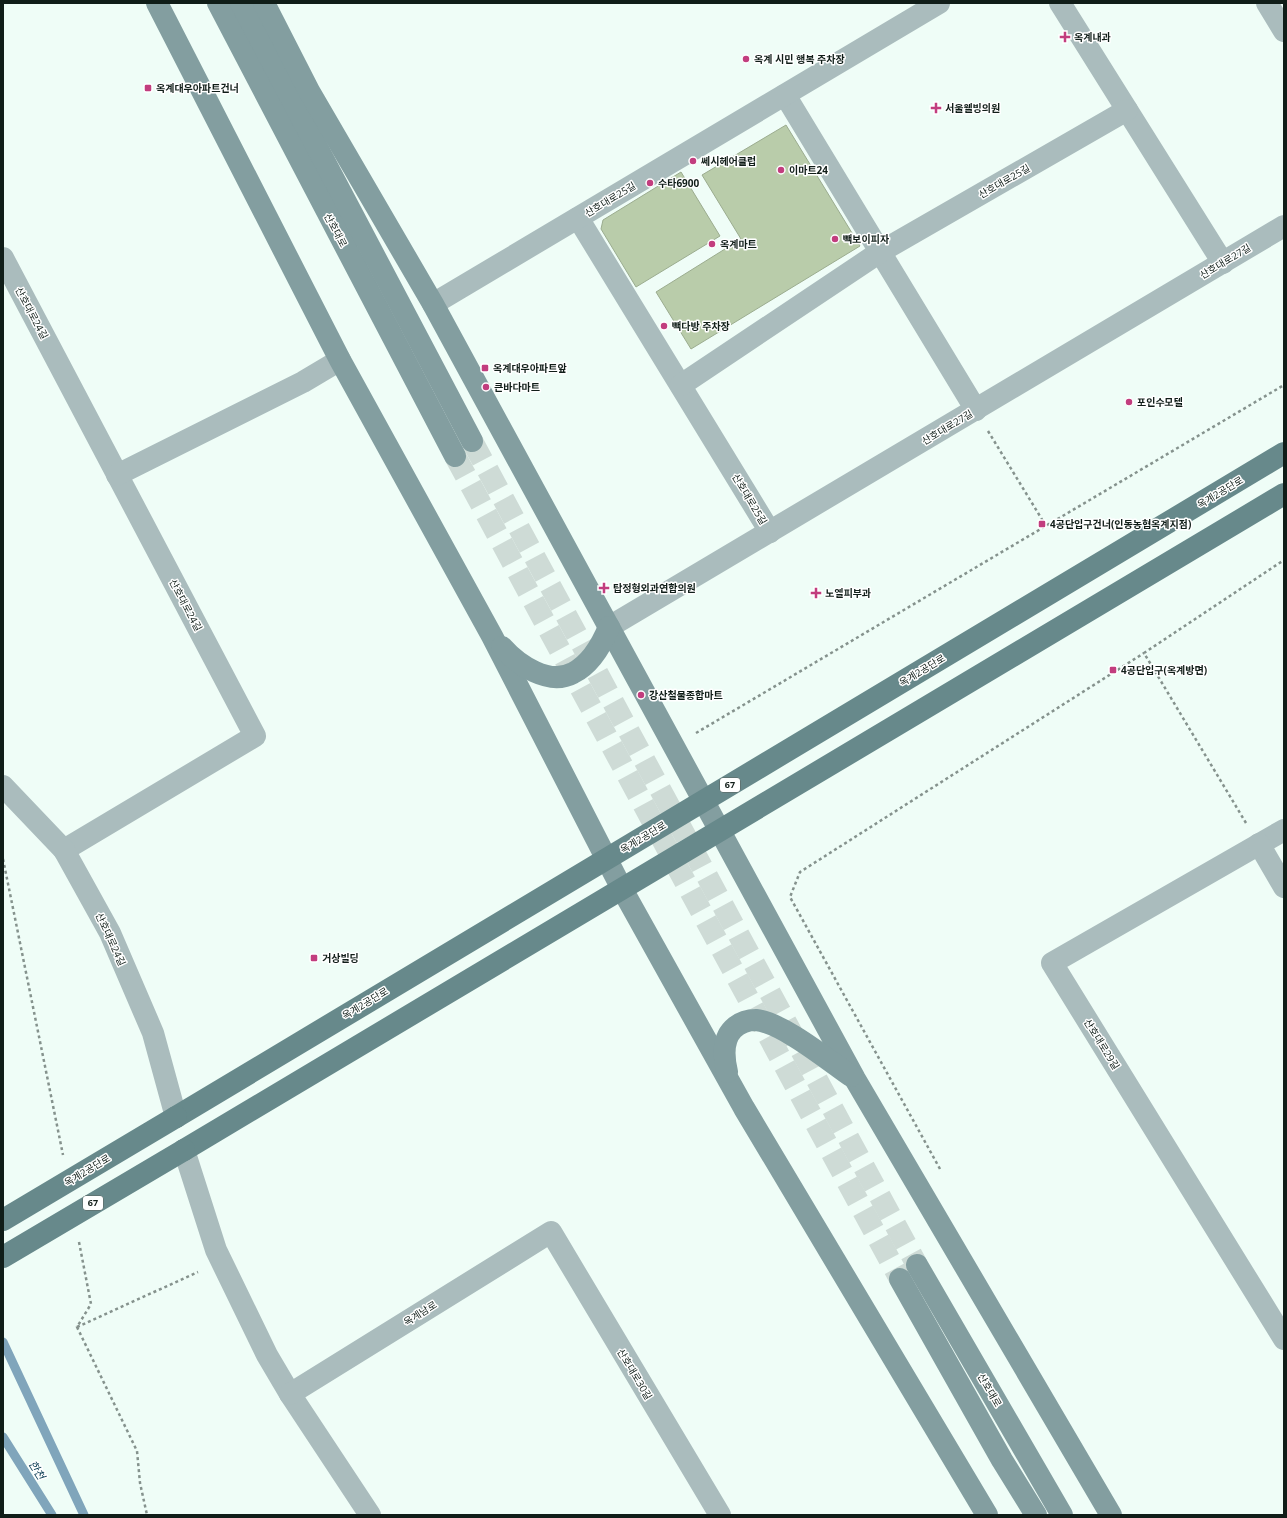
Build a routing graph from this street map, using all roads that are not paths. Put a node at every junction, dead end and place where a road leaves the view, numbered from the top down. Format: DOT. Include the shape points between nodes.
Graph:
graph roads {
  1 [pos="157,3"];
  2 [pos="218,3"];
  3 [pos="241,3"];
  4 [pos="264,3"];
  5 [pos="939,3"];
  6 [pos="1060,3"];
  7 [pos="1267,3"];
  8 [pos="1284,31"];
  9 [pos="785,95"];
  10 [pos="1127,110"];
  11 [pos="578,218"];
  12 [pos="1284,226"];
  13 [pos="880,252"];
  14 [pos="3,258"];
  15 [pos="1223,263"];
  16 [pos="433,304"];
  17 [pos="340,360"];
  18 [pos="681,385"];
  19 [pos="976,410"];
  20 [pos="472,442"];
  21 [pos="1284,453"];
  22 [pos="455,456"];
  23 [pos="117,475"];
  24 [pos="1284,494"];
  25 [pos="770,532"];
  26 [pos="609,627"];
  27 [pos="492,636"];
  28 [pos="3,786"];
  29 [pos="704,800"];
  30 [pos="720,830"];
  31 [pos="1284,830"];
  32 [pos="1258,844"];
  33 [pos="64,850"];
  34 [pos="605,859"];
  35 [pos="1284,887"];
  36 [pos="622,889"];
  37 [pos="855,1079"];
  38 [pos="730,1082"];
  39 [pos="176,1117"];
  40 [pos="184,1150"];
  41 [pos="3,1220"];
  42 [pos="551,1232"];
  43 [pos="3,1257"];
  44 [pos="917,1265"];
  45 [pos="900,1279"];
  46 [pos="1281,1329"];
  47 [pos="290,1394"];
  48 [pos="370,1515"];
  49 [pos="720,1515"];
  50 [pos="987,1515"];
  51 [pos="1036,1515"];
  52 [pos="1062,1515"];
  53 [pos="1111,1515"];
  1 -- 17 [label="street"];
  2 -- 22 [label="street, 산호대로"];
  3 -- 20 [label="street"];
  4 -- 16 [label="street" via="309,91"];
  5 -- 9 [label="street, 산호대로25길"];
  6 -- 10 [label="street"];
  7 -- 8 [label="street"];
  9 -- 11 [label="street, 산호대로25길"];
  9 -- 13 [label="street"];
  10 -- 13 [label="street, 산호대로25길"];
  10 -- 15 [label="street"];
  11 -- 16 [label="street, 산호대로25길"];
  11 -- 18 [label="street, 산호대로25길"];
  12 -- 15 [label="street, 산호대로27길"];
  13 -- 18 [label="street, 산호대로25길"];
  13 -- 19 [label="street"];
  14 -- 23 [label="street, 산호대로24길"];
  15 -- 19 [label="street, 산호대로27길"];
  16 -- 26 [label="street"];
  17 -- 23 [label="street" via="304,382"];
  17 -- 27 [label="street"];
  18 -- 25 [label="street, 산호대로25길"];
  19 -- 25 [label="street, 산호대로27길"];
  21 -- 29 [label="main road, 옥계2공단로 / 67"];
  23 -- 33 [label="street, 산호대로24길" via="255,736"];
  24 -- 30 [label="main road, 67"];
  25 -- 26 [label="street, 산호대로27길"];
  26 -- 27 [label="street" via="583,666 574,673 556,677 540,674 525,667 508,654"];
  26 -- 29 [label="street"];
  27 -- 34 [label="street"];
  28 -- 33 [label="street, 산호대로24길"];
  29 -- 30 [label="street"];
  29 -- 34 [label="main road, 옥계2공단로 / 67"];
  30 -- 36 [label="main road, 67"];
  30 -- 37 [label="street"];
  31 -- 32 [label="street, 산호대로29길"];
  32 -- 35 [label="street"];
  32 -- 46 [label="street, 산호대로29길" via="1052,963"];
  33 -- 39 [label="street, 산호대로24길" via="110,933 152,1033"];
  34 -- 36 [label="street"];
  34 -- 39 [label="main road, 옥계2공단로 / 67"];
  36 -- 38 [label="street"];
  36 -- 40 [label="main road, 67"];
  37 -- 38 [label="street" via="782,1029 755,1020 739,1024 728,1037 725,1062"];
  37 -- 53 [label="street"];
  38 -- 50 [label="street"];
  39 -- 41 [label="main road, 옥계2공단로 / 67, bridge"];
  40 -- 43 [label="main road, 67, bridge"];
  40 -- 47 [label="street" via="216,1250 267,1355"];
  42 -- 47 [label="street, 옥계남로"];
  42 -- 49 [label="street, 산호대로30길"];
  44 -- 52 [label="street, 산호대로"];
  45 -- 51 [label="street"];
  47 -- 48 [label="street"];
}
